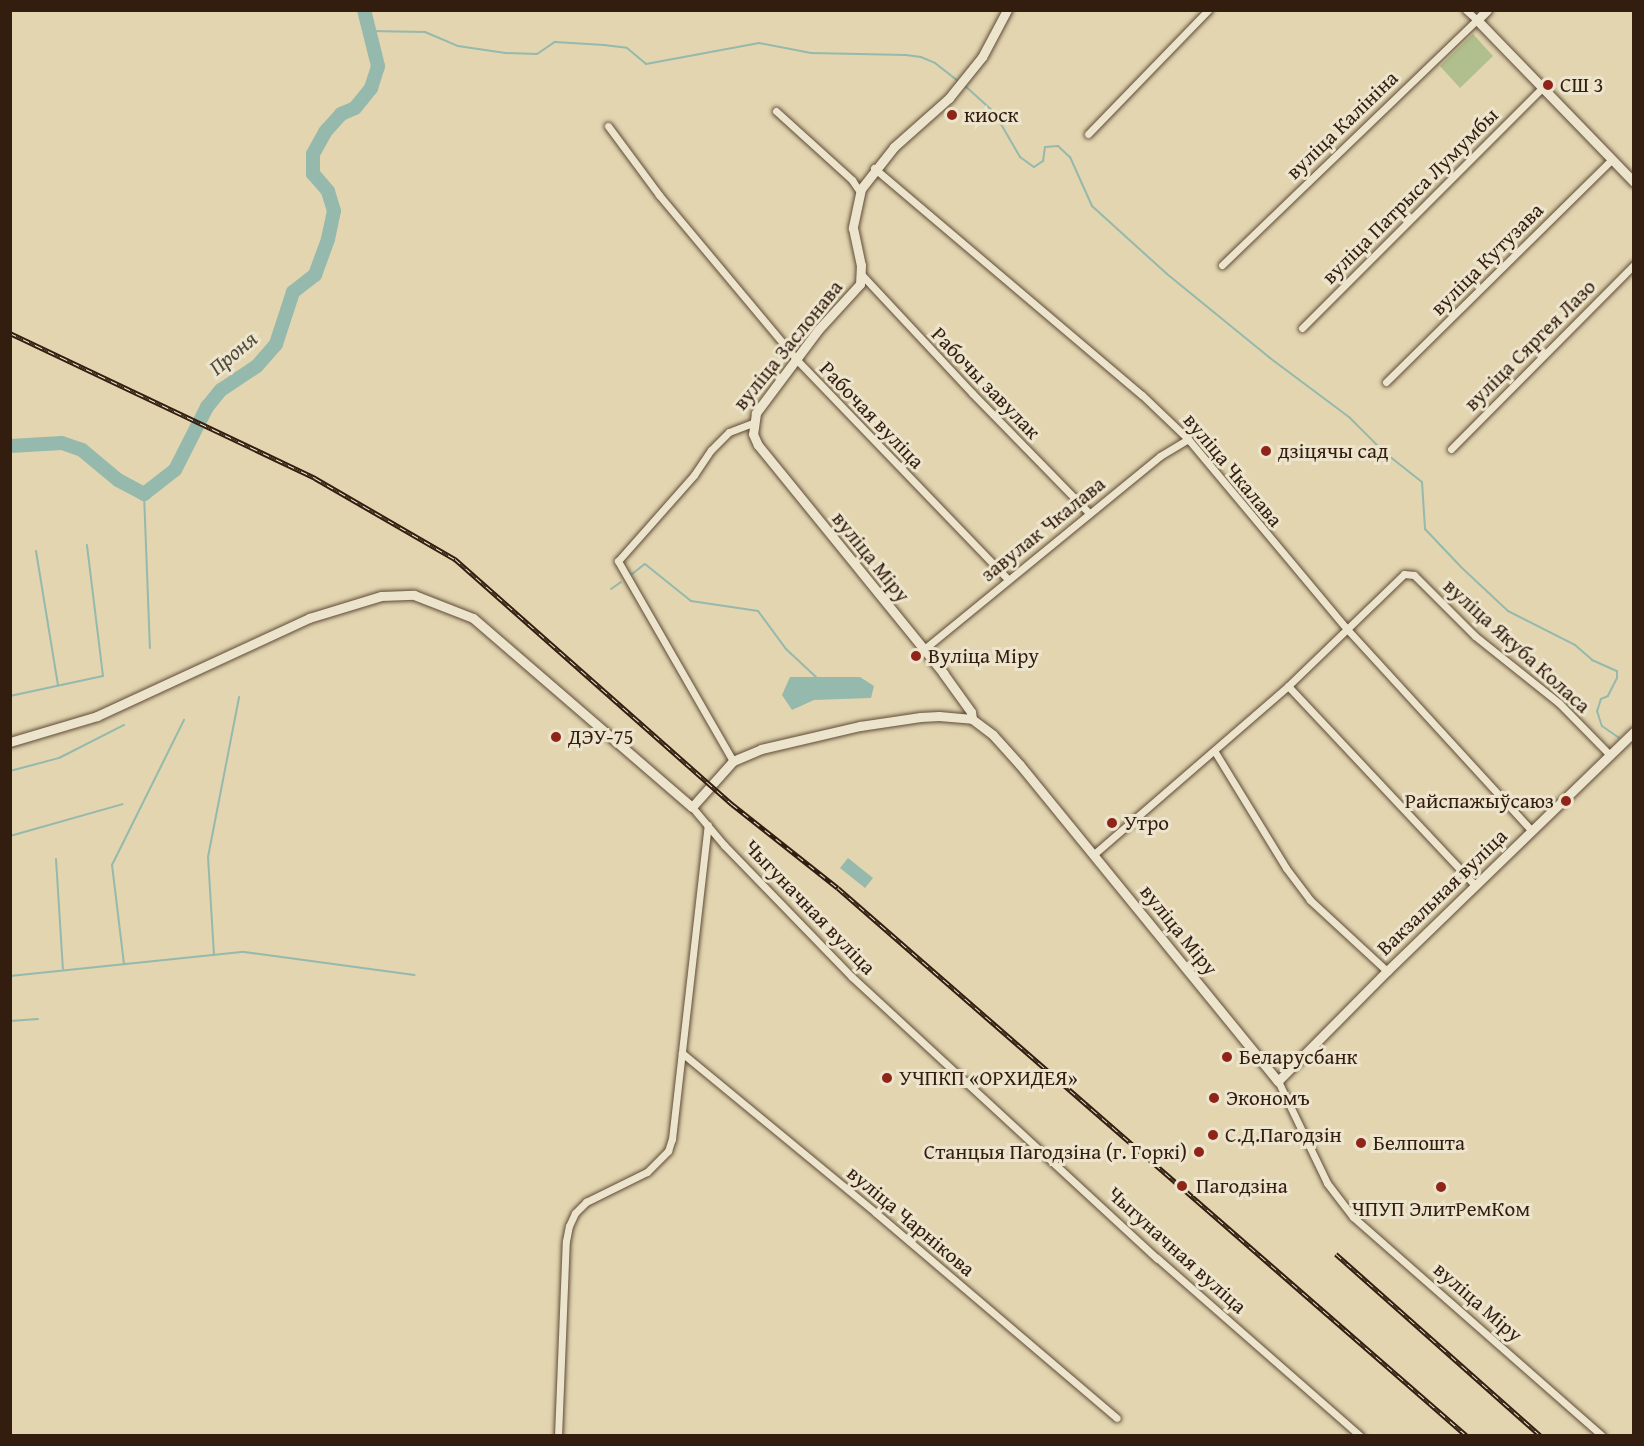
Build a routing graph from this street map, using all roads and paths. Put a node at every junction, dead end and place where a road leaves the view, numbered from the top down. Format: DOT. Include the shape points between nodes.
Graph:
graph roads {
  1 [pos="1007,10"];
  2 [pos="1208,10"];
  3 [pos="1467,10"];
  4 [pos="1486,10"];
  5 [pos="1477,20"];
  6 [pos="1542,88"];
  7 [pos="776,111"];
  8 [pos="608,126"];
  9 [pos="1088,134"];
  10 [pos="1612,159"];
  11 [pos="874,168"];
  12 [pos="1634,182"];
  13 [pos="860,192"];
  14 [pos="1222,265"];
  15 [pos="1634,265"];
  16 [pos="861,274"];
  17 [pos="1302,328"];
  18 [pos="796,358"];
  19 [pos="1386,382"];
  20 [pos="753,423"];
  21 [pos="1188,439"];
  22 [pos="1451,449"];
  23 [pos="1089,513"];
  24 [pos="1008,579"];
  25 [pos="1347,629"];
  26 [pos="923,650"];
  27 [pos="1288,686"];
  28 [pos="972,720"];
  29 [pos="1634,732"];
  30 [pos="10,742"];
  31 [pos="1215,752"];
  32 [pos="1610,755"];
  33 [pos="733,761"];
  34 [pos="692,807"];
  35 [pos="708,825"];
  36 [pos="1532,830"];
  37 [pos="1093,855"];
  38 [pos="1476,886"];
  39 [pos="1387,971"];
  40 [pos="682,1053"];
  41 [pos="1278,1081"];
  42 [pos="1117,1418"];
  43 [pos="558,1436"];
  44 [pos="1360,1436"];
  45 [pos="1602,1436"];
  1 -- 11 [label="street, вуліца Заслонава" via="982,57 958,87"];
  2 -- 9 [label="street"];
  3 -- 5 [label="street"];
  4 -- 5 [label="street, вуліца Калініна"];
  5 -- 6 [label="street"];
  5 -- 14 [label="street, вуліца Калініна"];
  6 -- 10 [label="street"];
  6 -- 17 [label="street, вуліца Патрыса Лумумбы"];
  7 -- 13 [label="street" via="852,180"];
  8 -- 18 [label="street, Рабочая вуліца" via="659,195"];
  10 -- 12 [label="street"];
  10 -- 19 [label="street, вуліца Кутузава"];
  11 -- 13 [label="street, вуліца Заслонава"];
  11 -- 21 [label="street, вуліца Чкалава" via="1142,395"];
  13 -- 16 [label="street, вуліца Заслонава" via="853,228"];
  15 -- 22 [label="street, вуліца Сяргея Лазо"];
  16 -- 18 [label="street, вуліца Заслонава" via="860,284 852,295"];
  16 -- 23 [label="street, Рабочы завулак"];
  18 -- 20 [label="street, вуліца Заслонава" via="756,413"];
  18 -- 24 [label="street, Рабочая вуліца"];
  20 -- 26 [label="street, вуліца Міру" via="758,445"];
  20 -- 33 [label="street, вуліца Заслонава" via="729,432 711,450 694,475 618,561"];
  21 -- 23 [label="street, завулак Чкалава" via="1160,456"];
  21 -- 25 [label="street, вуліца Чкалава"];
  23 -- 24 [label="street, завулак Чкалава"];
  24 -- 26 [label="street, завулак Чкалава"];
  25 -- 27 [label="street, вуліца Якуба Коласа"];
  25 -- 32 [label="street, вуліца Якуба Коласа" via="1404,574 1414,575 1475,636 1559,703"];
  25 -- 36 [label="street, вуліца Чкалава"];
  26 -- 28 [label="street, вуліца Міру" via="971,712"];
  27 -- 31 [label="street, вуліца Якуба Коласа"];
  27 -- 38 [label="street"];
  28 -- 33 [label="street" via="939,716 860,726 761,749"];
  28 -- 37 [label="street, вуліца Міру" via="1000,742"];
  29 -- 32 [label="street, Вакзальная вуліца"];
  30 -- 34 [label="street, Чыгуначная вуліца" via="97,716 309,618 381,596 414,595 473,618"];
  31 -- 37 [label="street, вуліца Якуба Коласа"];
  31 -- 39 [label="street" via="1310,900"];
  32 -- 36 [label="street, Вакзальная вуліца"];
  33 -- 34 [label="street"];
  34 -- 35 [label="street, Чыгуначная вуліца"];
  35 -- 40 [label="street"];
  35 -- 44 [label="street, Чыгуначная вуліца" via="802,927 952,1071"];
  36 -- 38 [label="street, Вакзальная вуліца"];
  37 -- 41 [label="street, вуліца Міру"];
  38 -- 39 [label="street, Вакзальная вуліца"];
  39 -- 41 [label="street, Вакзальная вуліца"];
  40 -- 42 [label="street, вуліца Чарнікова"];
  40 -- 43 [label="street" via="668,1151 647,1172 586,1202 569,1226"];
  41 -- 45 [label="street, вуліца Міру" via="1327,1183 1353,1217"];
}
